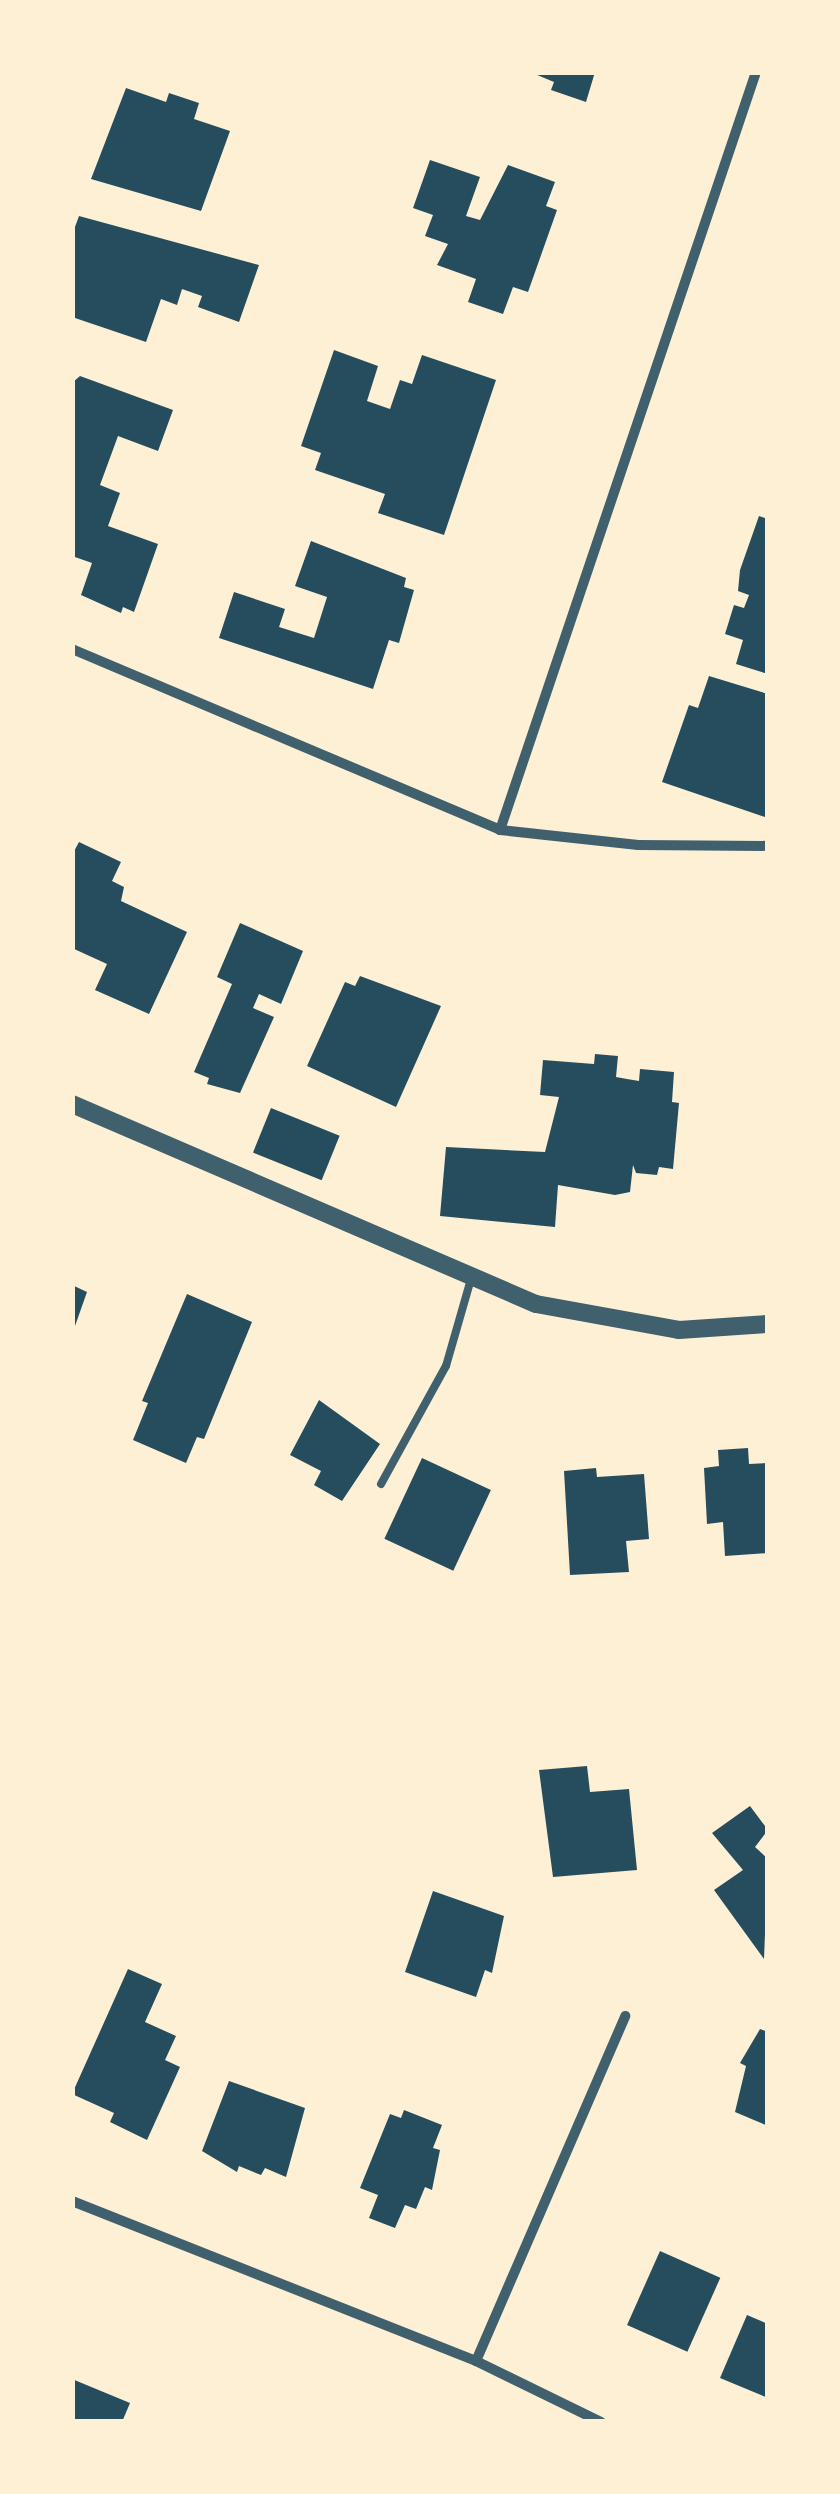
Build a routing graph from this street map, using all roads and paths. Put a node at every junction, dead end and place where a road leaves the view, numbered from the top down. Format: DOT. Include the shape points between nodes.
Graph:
graph roads {
  1 [pos="756,72"];
  2 [pos="72,649"];
  3 [pos="500,830"];
  4 [pos="768,846"];
  5 [pos="72,1104"];
  6 [pos="472,1275"];
  7 [pos="768,1324"];
  8 [pos="381,1484"];
  9 [pos="625,2016"];
  10 [pos="72,2201"];
  11 [pos="476,2361"];
  12 [pos="601,2422"];
  1 -- 3 [label="street"];
  2 -- 3 [label="street"];
  3 -- 4 [label="street" via="638,845"];
  5 -- 6 [label="street"];
  6 -- 7 [label="street" via="536,1304 680,1330"];
  6 -- 8 [label="lane" via="446,1366"];
  9 -- 11 [label="street"];
  10 -- 11 [label="street"];
  11 -- 12 [label="street"];
}
